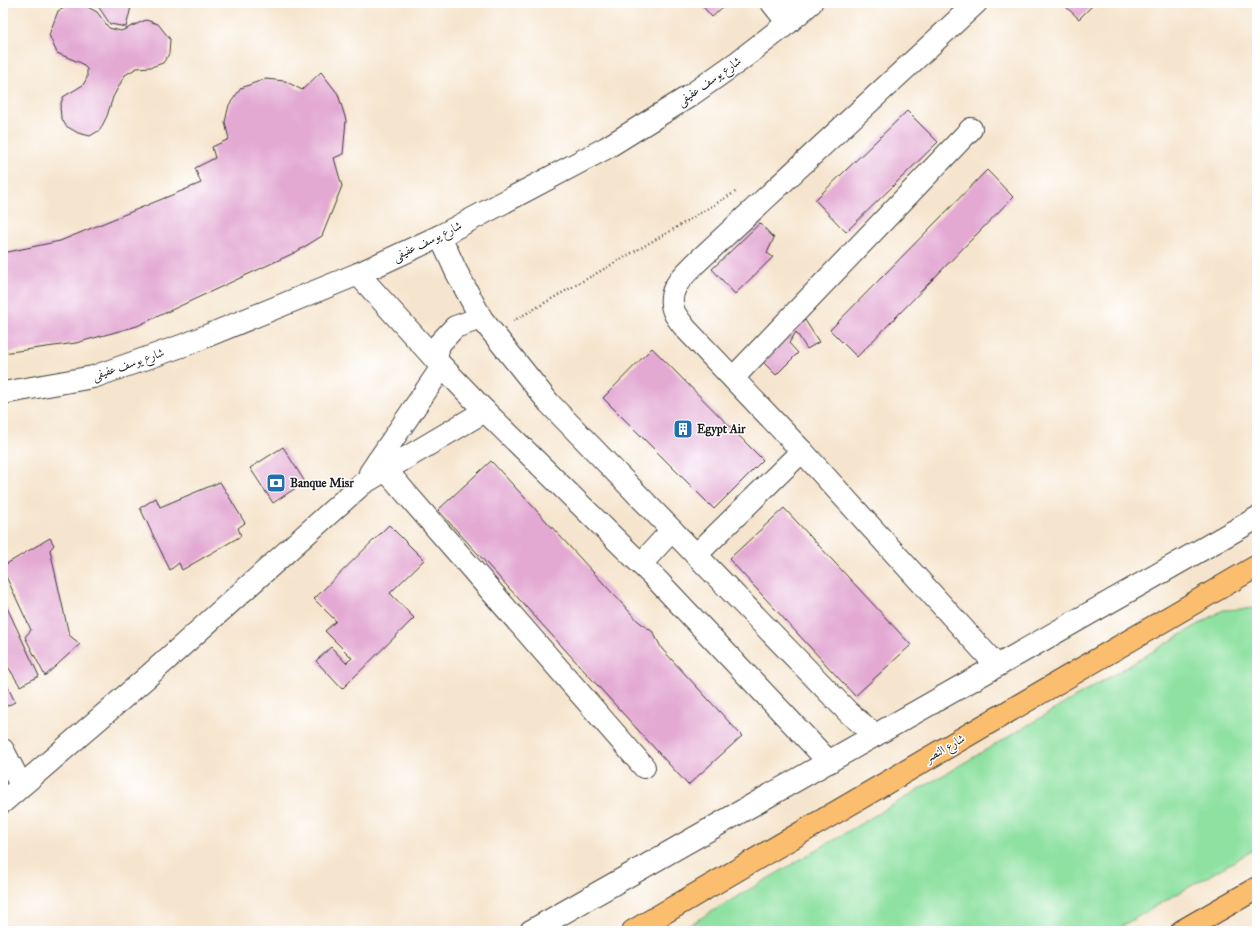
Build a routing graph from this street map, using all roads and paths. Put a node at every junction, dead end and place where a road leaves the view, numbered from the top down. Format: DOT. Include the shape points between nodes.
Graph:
graph roads {
  1 [pos="772,3"];
  2 [pos="811,3"];
  3 [pos="976,3"];
  4 [pos="788,23"];
  5 [pos="971,129"];
  6 [pos="742,187"];
  7 [pos="440,236"];
  8 [pos="358,274"];
  9 [pos="487,325"];
  10 [pos="439,363"];
  11 [pos="733,378"];
  12 [pos="3,393"];
  13 [pos="485,411"];
  14 [pos="802,451"];
  15 [pos="382,465"];
  16 [pos="1257,518"];
  17 [pos="672,530"];
  18 [pos="696,555"];
  19 [pos="641,564"];
  20 [pos="1257,566"];
  21 [pos="998,666"];
  22 [pos="876,734"];
  23 [pos="3,750"];
  24 [pos="829,762"];
  25 [pos="644,767"];
  26 [pos="21,785"];
  27 [pos="3,802"];
  28 [pos="1257,888"];
  29 [pos="531,931"];
  30 [pos="632,931"];
  31 [pos="1182,931"];
  1 -- 4 [label="street"];
  2 -- 4 [label="street, شارع يوسف عفيفى"];
  3 -- 11 [label="street" via="676,283 672,298 675,313 686,330"];
  4 -- 7 [label="street, شارع يوسف عفيفى" via="688,97 606,148"];
  5 -- 11 [label="street"];
  6 -- 9 [label="path" via="672,230"];
  7 -- 8 [label="street, شارع يوسف عفيفى"];
  7 -- 9 [label="street" via="456,271"];
  8 -- 10 [label="street"];
  8 -- 12 [label="street, شارع يوسف عفيفى" via="187,344 93,377"];
  9 -- 10 [label="street" via="454,327 439,344"];
  9 -- 17 [label="street" via="549,403"];
  10 -- 13 [label="street"];
  10 -- 15 [label="street"];
  11 -- 14 [label="street"];
  13 -- 15 [label="street"];
  13 -- 19 [label="street"];
  14 -- 18 [label="street"];
  14 -- 21 [label="street"];
  15 -- 25 [label="street"];
  15 -- 26 [label="street" via="145,679"];
  16 -- 21 [label="street"];
  17 -- 18 [label="street"];
  17 -- 19 [label="street"];
  18 -- 22 [label="street" via="849,713"];
  19 -- 24 [label="street"];
  20 -- 30 [label="main road, شارع النصر"];
  21 -- 22 [label="street"];
  22 -- 24 [label="street"];
  23 -- 26 [label="street"];
  24 -- 29 [label="street"];
  26 -- 27 [label="street"];
  28 -- 31 [label="main road"];
}
